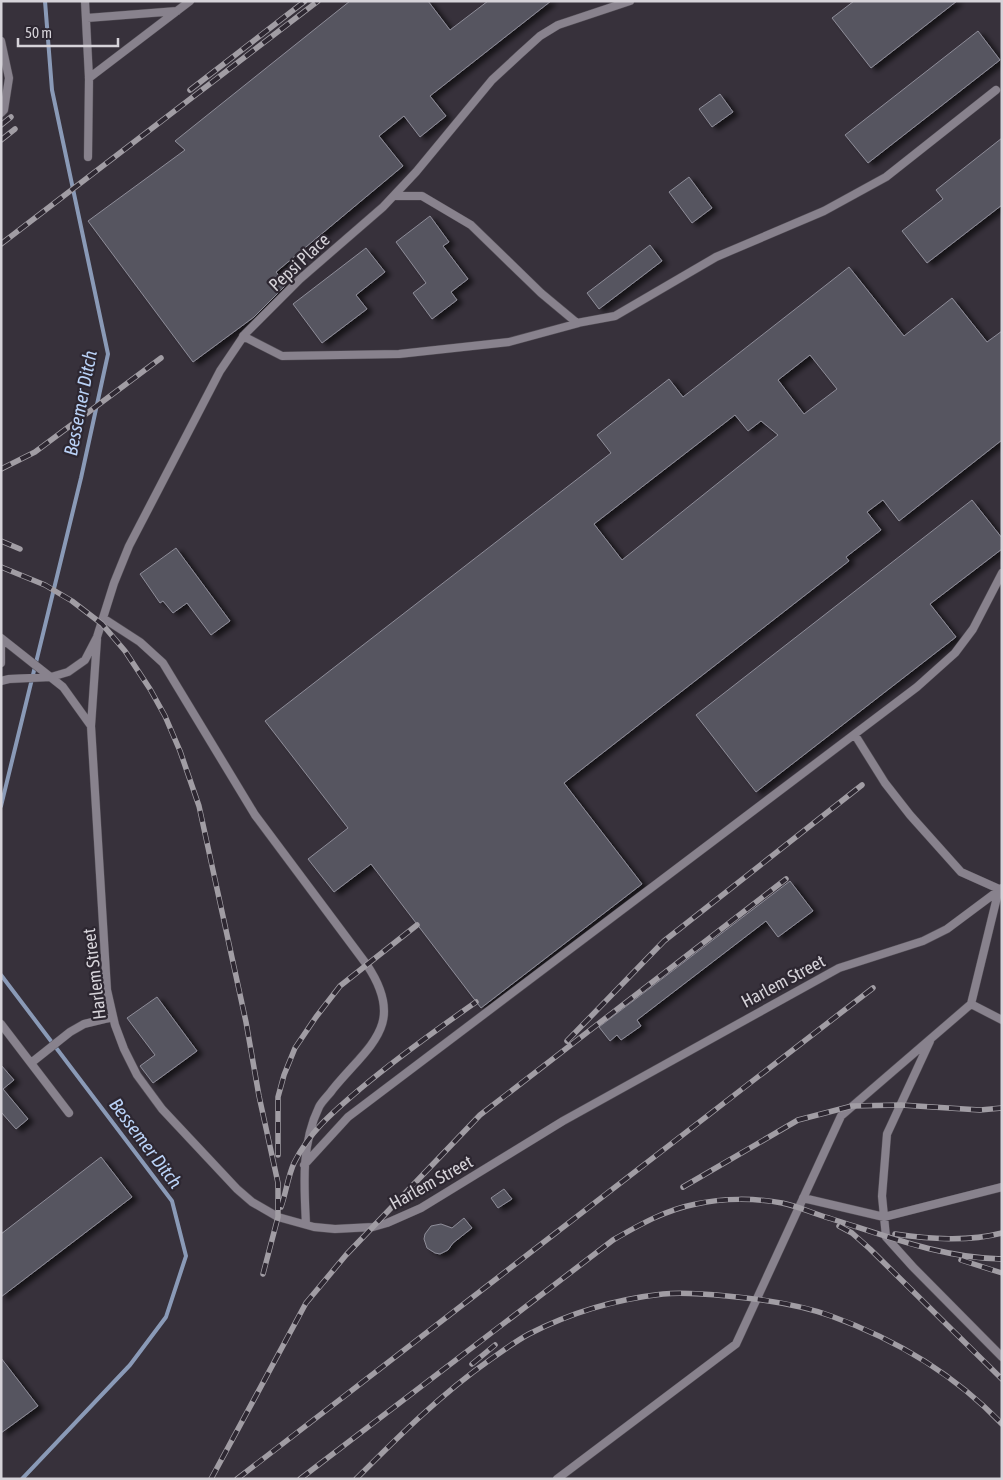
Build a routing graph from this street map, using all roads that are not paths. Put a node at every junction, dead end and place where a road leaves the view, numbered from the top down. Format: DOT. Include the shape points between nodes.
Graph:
graph roads {
  1 [pos="85,1"];
  2 [pos="190,1"];
  3 [pos="630,1"];
  4 [pos="177,11"];
  5 [pos="87,18"];
  6 [pos="1,41"];
  7 [pos="89,78"];
  8 [pos="996,90"];
  9 [pos="1,113"];
  10 [pos="88,157"];
  11 [pos="394,196"];
  12 [pos="581,322"];
  13 [pos="243,336"];
  14 [pos="1002,573"];
  15 [pos="104,618"];
  16 [pos="97,637"];
  17 [pos="1,638"];
  18 [pos="1,643"];
  19 [pos="1,664"];
  20 [pos="51,677"];
  21 [pos="1,681"];
  22 [pos="91,726"];
  23 [pos="855,735"];
  24 [pos="1001,888"];
  25 [pos="971,1004"];
  26 [pos="113,1017"];
  27 [pos="1002,1020"];
  28 [pos="1,1024"];
  29 [pos="932,1036"];
  30 [pos="31,1063"];
  31 [pos="69,1113"];
  32 [pos="304,1165"];
  33 [pos="1002,1187"];
  34 [pos="803,1198"];
  35 [pos="884,1218"];
  36 [pos="306,1224"];
  37 [pos="1002,1358"];
  38 [pos="556,1479"];
  1 -- 5 [label="lane"];
  2 -- 4 [label="lane"];
  3 -- 11 [label="lane, Pepsi Place" via="558,25 540,36 492,80"];
  4 -- 5 [label="lane"];
  4 -- 7 [label="lane"];
  5 -- 7 [label="lane"];
  6 -- 9 [label="lane" via="9,78"];
  7 -- 10 [label="lane"];
  8 -- 12 [label="lane" via="886,178 824,211 716,257 616,316"];
  11 -- 12 [label="lane" via="422,196 471,225 541,293 577,323"];
  11 -- 13 [label="lane, Pepsi Place" via="300,279"];
  12 -- 13 [label="lane" via="509,342 400,354 282,356"];
  13 -- 15 [label="lane, Pepsi Place" via="220,371 129,546"];
  14 -- 23 [label="lane" via="973,629 955,653"];
  15 -- 16 [label="lane, Pepsi Place"];
  15 -- 32 [label="lane" via="140,642 163,663 255,815 376,977 383,997 384,1021 372,1046 319,1107 308,1139"];
  16 -- 20 [label="lane" via="85,660 68,672"];
  16 -- 22 [label="lane, Harlem Street"];
  17 -- 20 [label="lane"];
  18 -- 19 [label="lane"];
  20 -- 21 [label="lane"];
  20 -- 22 [label="lane" via="64,687"];
  22 -- 26 [label="lane, Harlem Street" via="107,990"];
  23 -- 24 [label="lane" via="885,783 961,872"];
  23 -- 32 [label="lane" via="348,1117"];
  24 -- 25 [label="lane"];
  24 -- 36 [label="lane, Harlem Street" via="939,933 839,968 562,1121 421,1208 373,1227 335,1230"];
  25 -- 27 [label="lane"];
  25 -- 29 [label="lane"];
  26 -- 30 [label="lane" via="84,1024"];
  26 -- 36 [label="lane, Harlem Street" via="137,1075 202,1152 252,1202 278,1217"];
  28 -- 30 [label="lane"];
  29 -- 34 [label="lane" via="841,1116"];
  29 -- 35 [label="lane" via="888,1134 882,1196"];
  30 -- 31 [label="lane"];
  32 -- 36 [label="lane"];
  33 -- 35 [label="lane"];
  34 -- 35 [label="lane"];
  34 -- 38 [label="lane" via="736,1344"];
  35 -- 37 [label="lane" via="886,1236"];
}
